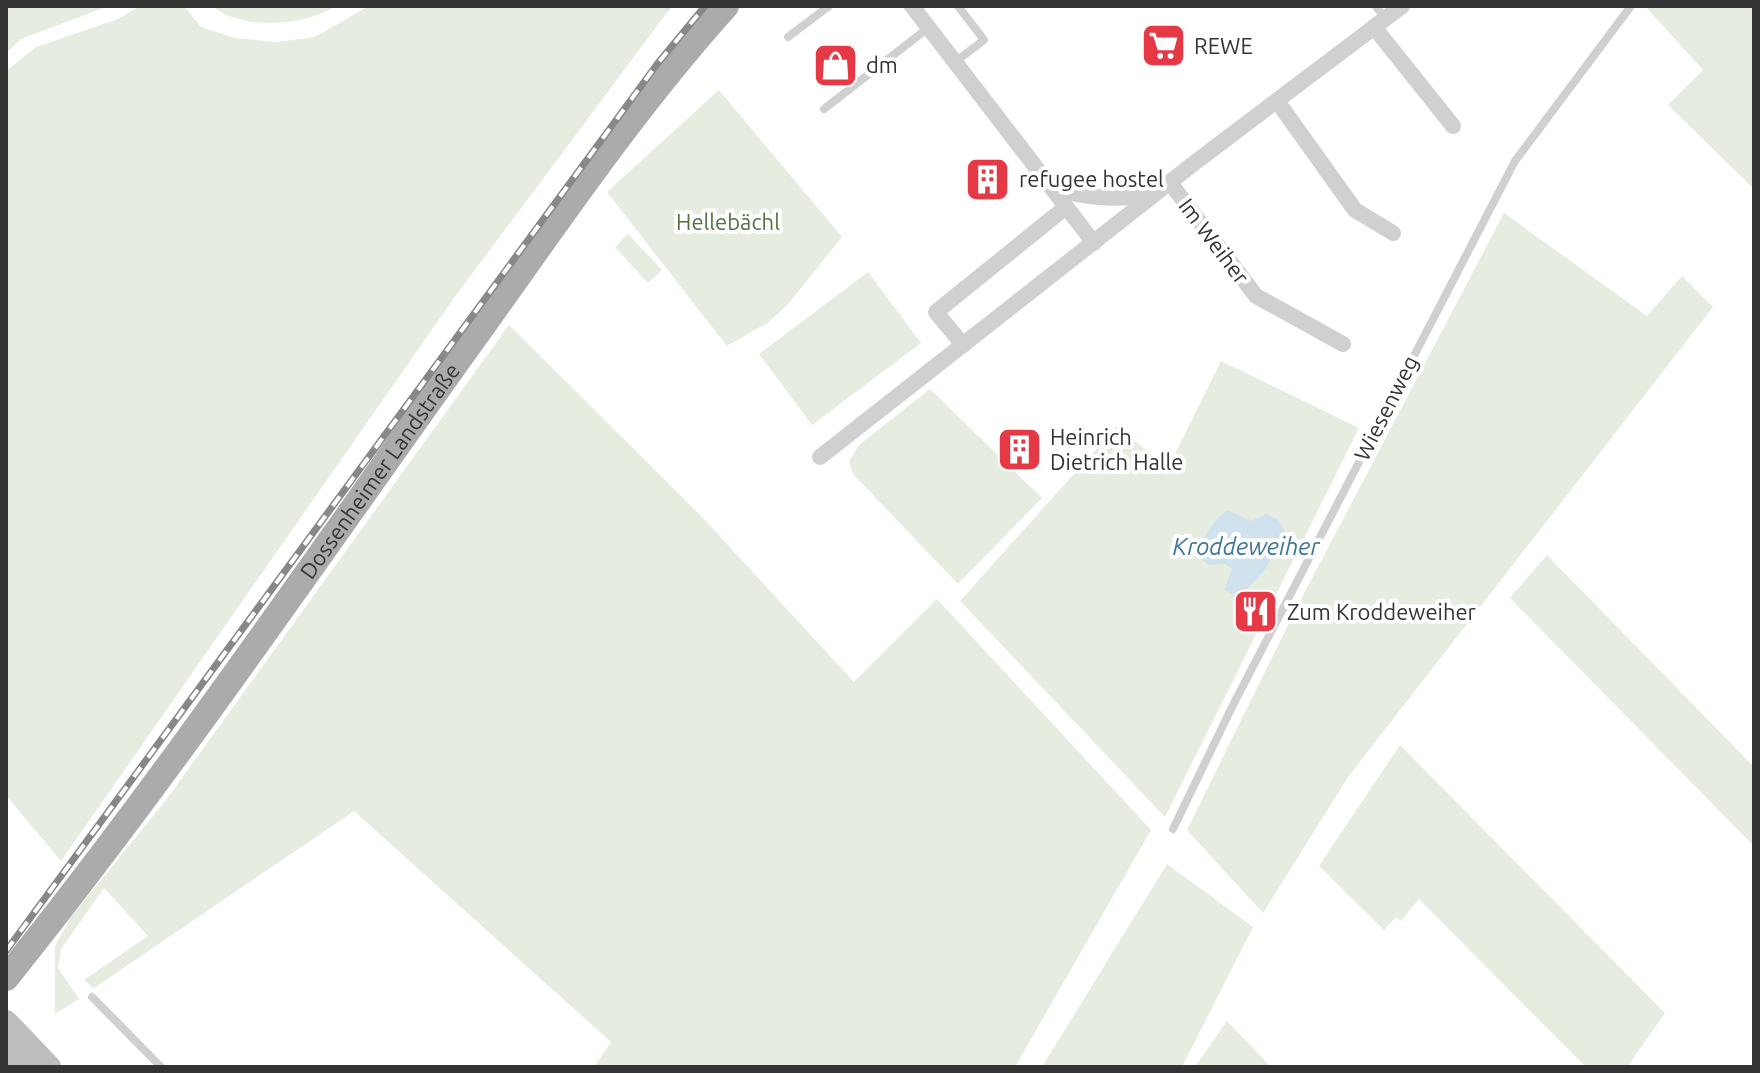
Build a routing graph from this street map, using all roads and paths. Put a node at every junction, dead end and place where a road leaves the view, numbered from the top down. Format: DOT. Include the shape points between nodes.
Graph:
graph roads {
  1 [pos="726,6"];
  2 [pos="829,6"];
  3 [pos="912,6"];
  4 [pos="958,6"];
  5 [pos="1402,6"];
  6 [pos="1631,6"];
  7 [pos="1379,18"];
  8 [pos="928,28"];
  9 [pos="788,37"];
  10 [pos="954,63"];
  11 [pos="1277,101"];
  12 [pos="824,109"];
  13 [pos="1453,126"];
  14 [pos="1052,188"];
  15 [pos="1164,188"];
  16 [pos="1066,207"];
  17 [pos="1393,233"];
  18 [pos="1094,243"];
  19 [pos="1343,344"];
  20 [pos="963,345"];
  21 [pos="820,457"];
  22 [pos="1173,829"];
  23 [pos="6,978"];
  24 [pos="92,997"];
  25 [pos="16,1048"];
  26 [pos="49,1067"];
  27 [pos="161,1067"];
  1 -- 23 [label="main road, Dossenheimer Landstraße" via="555,225"];
  2 -- 9 [label="lane"];
  3 -- 8 [label="street"];
  4 -- 10 [label="lane" via="984,40"];
  5 -- 7 [label="street"];
  6 -- 22 [label="lane, Wiesenweg" via="1515,161"];
  7 -- 11 [label="street"];
  7 -- 13 [label="street"];
  8 -- 10 [label="street"];
  8 -- 12 [label="lane"];
  10 -- 14 [label="street"];
  11 -- 15 [label="street"];
  11 -- 17 [label="street" via="1355,210"];
  14 -- 15 [label="street" via="1124,200"];
  14 -- 16 [label="street"];
  15 -- 18 [label="street"];
  15 -- 19 [label="street, Im Weiher" via="1256,296"];
  16 -- 18 [label="street"];
  16 -- 20 [label="street" via="936,312"];
  18 -- 20 [label="street"];
  20 -- 21 [label="street"];
  24 -- 27 [label="lane"];
  25 -- 26 [label="main road"];
}
